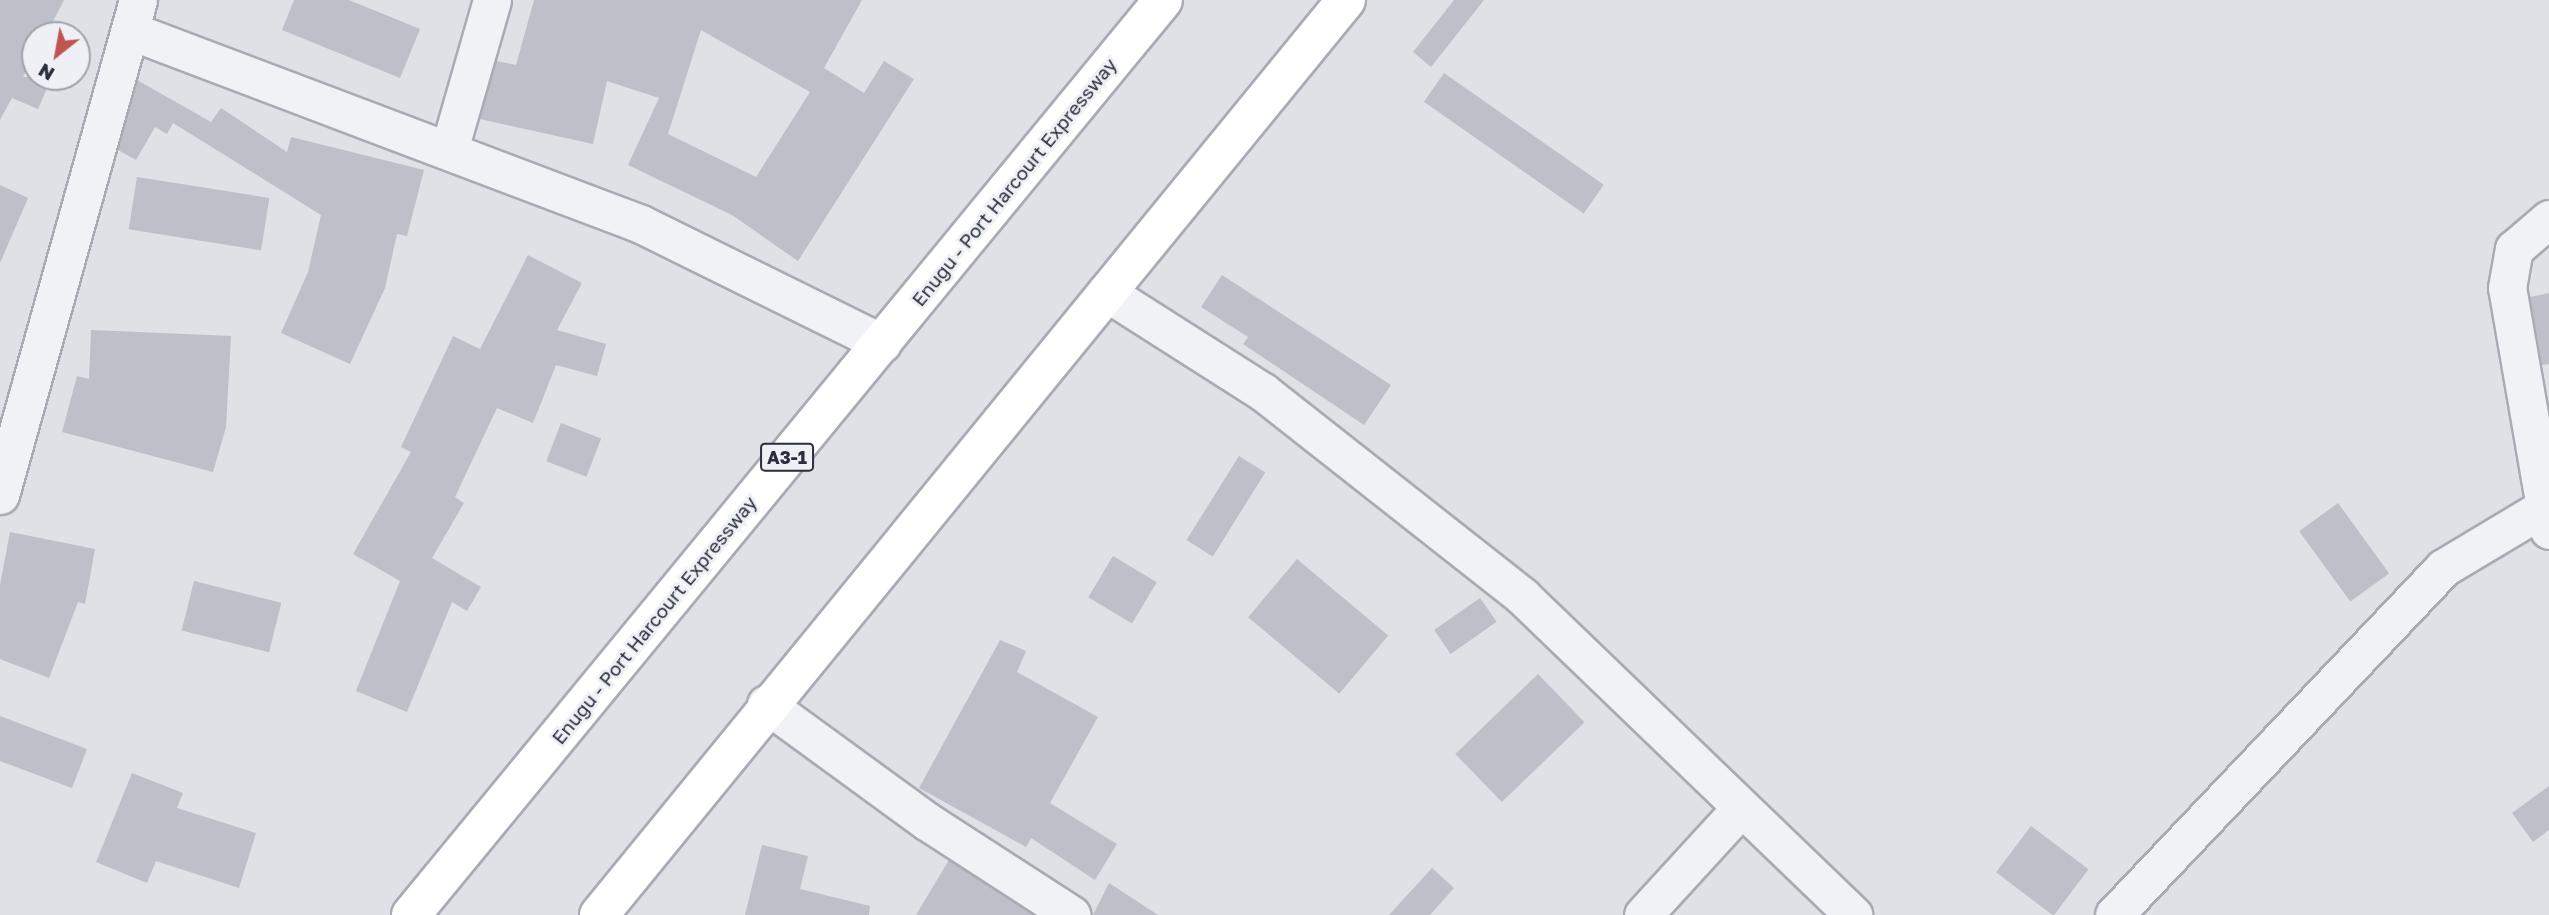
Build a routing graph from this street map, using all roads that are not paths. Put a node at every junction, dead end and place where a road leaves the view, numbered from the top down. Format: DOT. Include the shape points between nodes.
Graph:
graph roads {
  1 [pos="492,0"];
  2 [pos="1163,0"];
  3 [pos="1346,0"];
  4 [pos="135,16"];
  5 [pos="449,150"];
  6 [pos="2549,219"];
  7 [pos="1106,292"];
  8 [pos="882,343"];
  9 [pos="0,495"];
  10 [pos="2547,520"];
  11 [pos="766,704"];
  12 [pos="1740,809"];
  13 [pos="411,915"];
  14 [pos="599,915"];
  15 [pos="1072,915"];
  16 [pos="1643,915"];
  17 [pos="1854,915"];
  18 [pos="2114,915"];
  1 -- 5 [label="street"];
  2 -- 8 [label="highway, Enugu - Port Harcourt Expressway / A3-1"];
  3 -- 7 [label="highway"];
  4 -- 5 [label="street"];
  4 -- 9 [label="street"];
  5 -- 8 [label="street" via="642,224"];
  6 -- 10 [label="street" via="2514,249 2507,288"];
  7 -- 11 [label="highway"];
  7 -- 12 [label="street" via="1264,392 1522,596"];
  8 -- 13 [label="highway, Enugu - Port Harcourt Expressway / A3-1"];
  10 -- 18 [label="street" via="2442,568"];
  11 -- 14 [label="highway"];
  11 -- 15 [label="street" via="928,822"];
  12 -- 16 [label="street"];
  12 -- 17 [label="street"];
}
